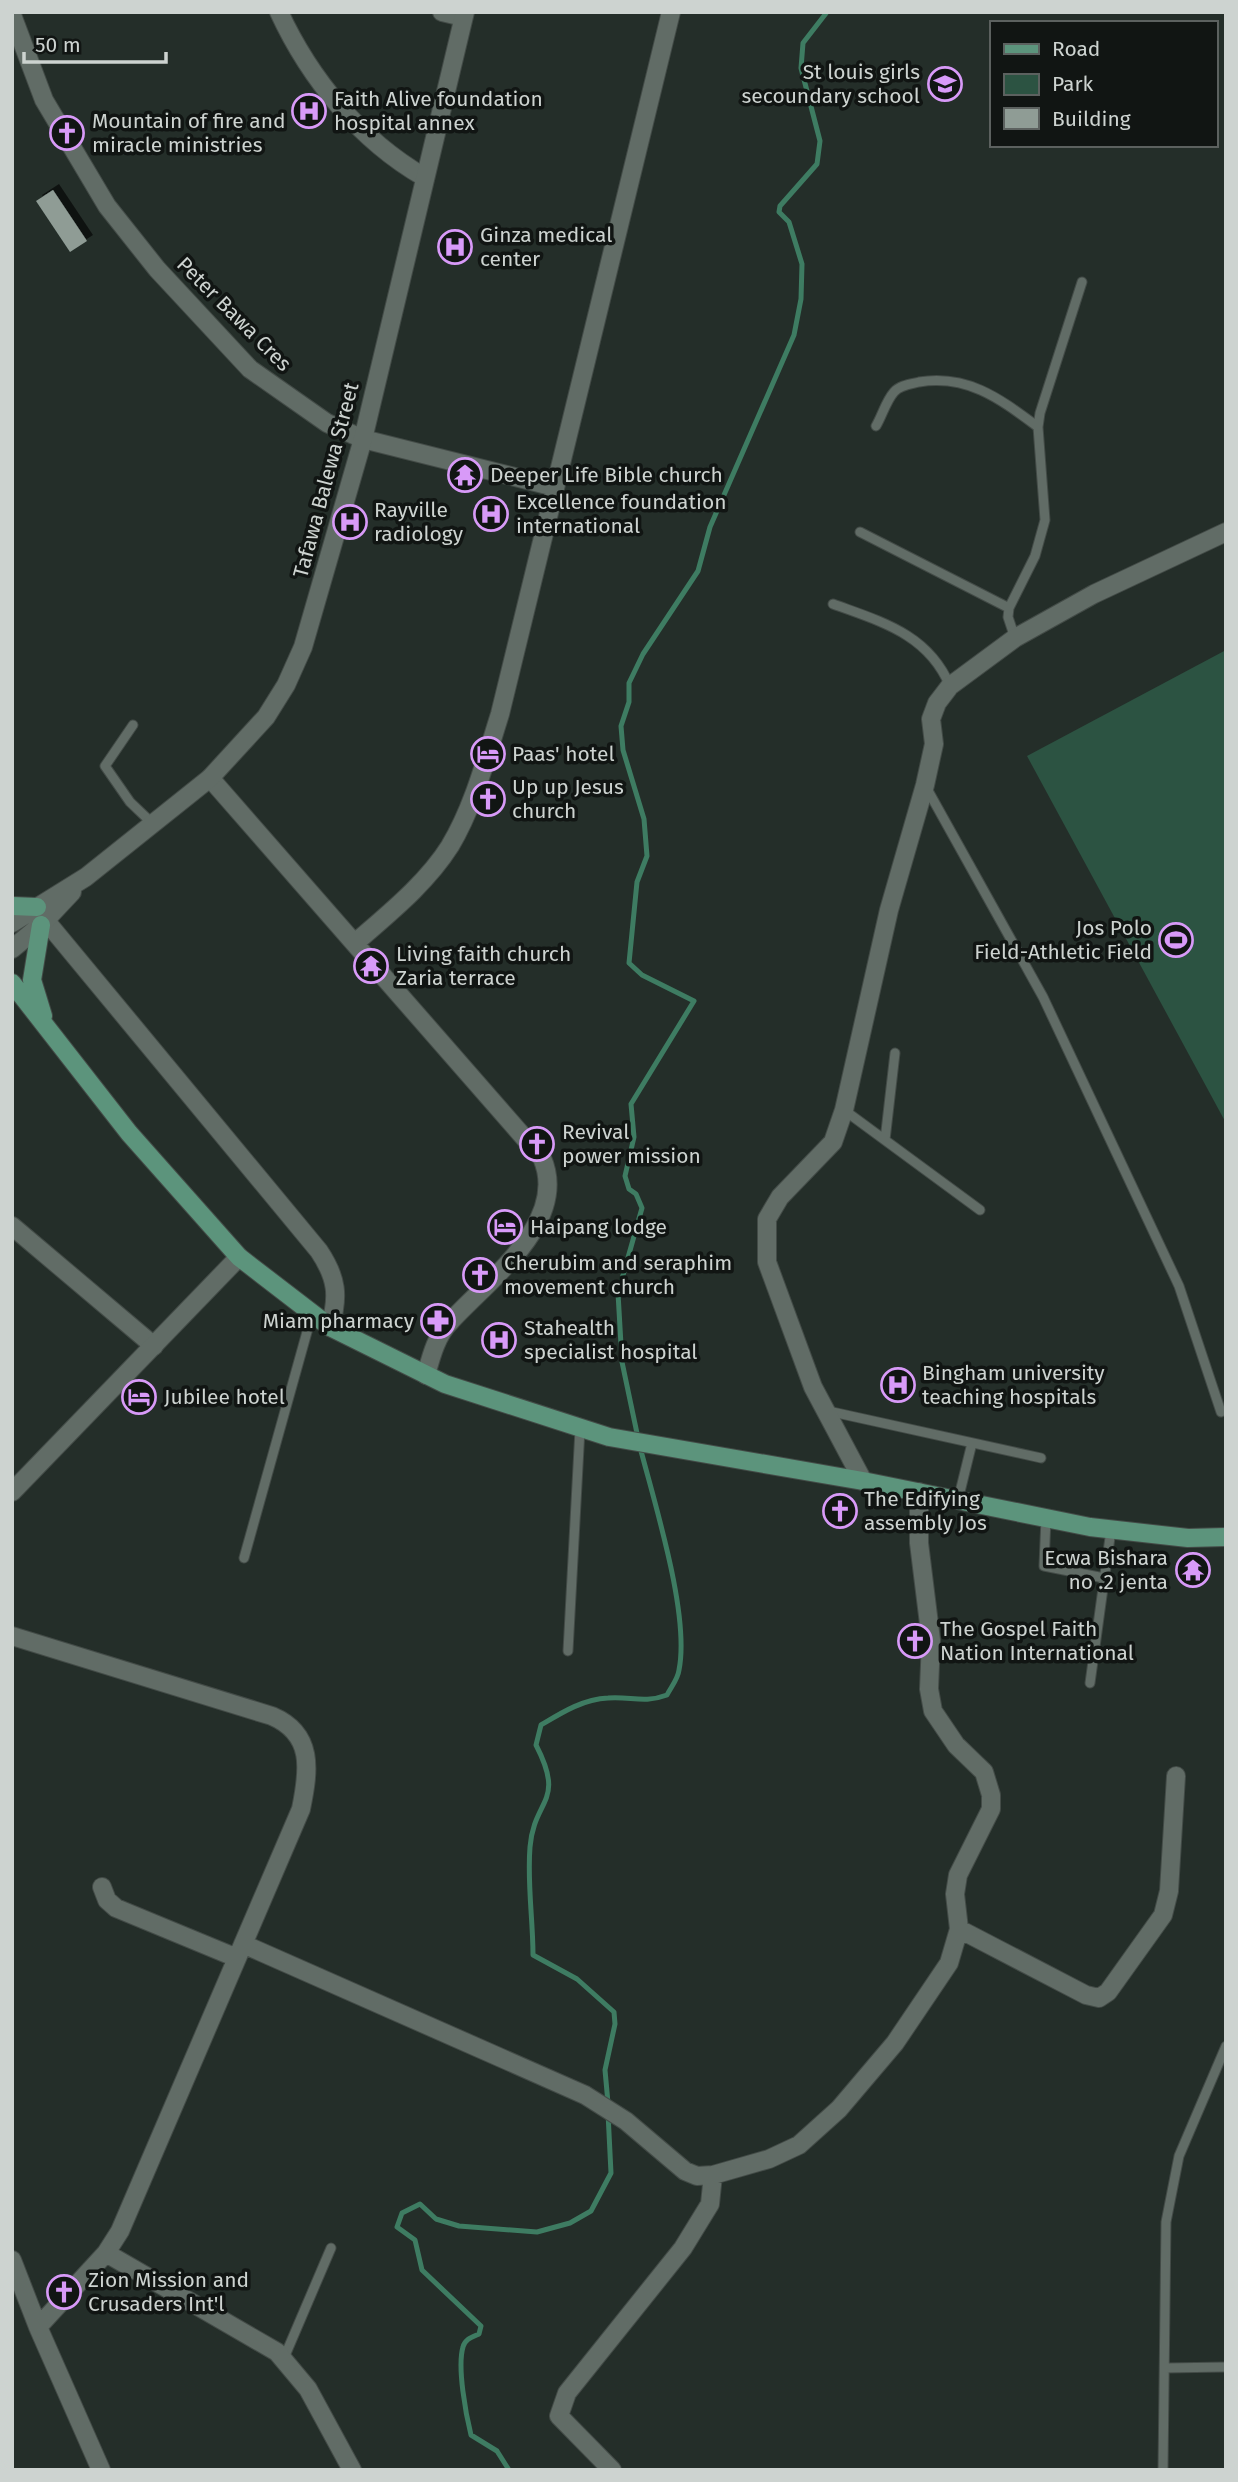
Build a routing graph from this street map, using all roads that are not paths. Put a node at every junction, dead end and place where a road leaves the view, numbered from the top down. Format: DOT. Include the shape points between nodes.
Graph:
graph roads {
  1 [pos="279,12"];
  2 [pos="442,12"];
  3 [pos="671,12"];
  4 [pos="12,15"];
  5 [pos="464,15"];
  6 [pos="424,177"];
  7 [pos="1082,282"];
  8 [pos="876,426"];
  9 [pos="1038,427"];
  10 [pos="363,439"];
  11 [pos="555,487"];
  12 [pos="860,532"];
  13 [pos="1226,532"];
  14 [pos="833,604"];
  15 [pos="1009,608"];
  16 [pos="1015,638"];
  17 [pos="950,686"];
  18 [pos="133,725"];
  19 [pos="210,778"];
  20 [pos="925,785"];
  21 [pos="153,824"];
  22 [pos="12,906"];
  23 [pos="41,918"];
  24 [pos="12,923"];
  25 [pos="355,943"];
  26 [pos="12,950"];
  27 [pos="12,983"];
  28 [pos="51,1036"];
  29 [pos="895,1054"];
  30 [pos="844,1111"];
  31 [pos="885,1140"];
  32 [pos="980,1210"];
  33 [pos="12,1226"];
  34 [pos="239,1257"];
  35 [pos="312,1314"];
  36 [pos="330,1327"];
  37 [pos="154,1346"];
  38 [pos="426,1375"];
  39 [pos="826,1411"];
  40 [pos="1221,1412"];
  41 [pos="580,1429"];
  42 [pos="972,1443"];
  43 [pos="1041,1458"];
  44 [pos="863,1481"];
  45 [pos="12,1492"];
  46 [pos="919,1492"];
  47 [pos="958,1500"];
  48 [pos="1046,1518"];
  49 [pos="1111,1530"];
  50 [pos="1226,1537"];
  51 [pos="244,1558"];
  52 [pos="1104,1578"];
  53 [pos="12,1636"];
  54 [pos="568,1651"];
  55 [pos="1090,1683"];
  56 [pos="1177,1776"];
  57 [pos="102,1887"];
  58 [pos="959,1929"];
  59 [pos="240,1951"];
  60 [pos="1226,2046"];
  61 [pos="713,2175"];
  62 [pos="331,2248"];
  63 [pos="106,2253"];
  64 [pos="12,2260"];
  65 [pos="19,2297"];
  66 [pos="38,2327"];
  67 [pos="284,2358"];
  68 [pos="1226,2367"];
  69 [pos="1165,2368"];
  70 [pos="101,2470"];
  71 [pos="352,2470"];
  72 [pos="612,2470"];
  73 [pos="1163,2470"];
  1 -- 6 [label="street" via="327,90 363,132 392,159"];
  2 -- 5 [label="street"];
  3 -- 11 [label="street"];
  4 -- 10 [label="street, Peter Bawa Cres" via="44,100 70,149 156,269 250,369 327,424"];
  5 -- 6 [label="street, Tafawa Balewa Street"];
  6 -- 10 [label="street, Tafawa Balewa Street"];
  7 -- 9 [label="lane"];
  8 -- 9 [label="lane" via="895,391 906,384 959,381 989,392"];
  9 -- 15 [label="lane" via="1045,520 1035,556"];
  10 -- 11 [label="street, Peter Bawa Cres"];
  10 -- 19 [label="street, Tafawa Balewa Street" via="303,647 286,685 266,717"];
  11 -- 25 [label="street" via="500,714 463,822 428,875"];
  12 -- 15 [label="lane"];
  13 -- 16 [label="street" via="1094,594"];
  14 -- 17 [label="lane" via="920,643 941,665"];
  15 -- 16 [label="lane"];
  16 -- 17 [label="street"];
  17 -- 20 [label="street" via="931,719 934,744"];
  18 -- 21 [label="lane" via="105,766 130,802"];
  19 -- 21 [label="street, Tafawa Balewa Street"];
  19 -- 25 [label="street"];
  20 -- 30 [label="street" via="889,910"];
  20 -- 40 [label="lane" via="1043,997 1179,1286"];
  21 -- 23 [label="street, Tafawa Balewa Street"];
  22 -- 23 [label="main road"];
  23 -- 24 [label="street"];
  23 -- 26 [label="street"];
  23 -- 28 [label="main road" via="32,980"];
  23 -- 36 [label="street" via="319,1251 337,1285"];
  25 -- 38 [label="street" via="547,1169 545,1201 536,1222 504,1269 448,1323"];
  27 -- 28 [label="main road"];
  28 -- 34 [label="main road"];
  29 -- 31 [label="lane"];
  30 -- 31 [label="lane"];
  30 -- 39 [label="street" via="833,1142 780,1196 767,1219 767,1262"];
  31 -- 32 [label="lane"];
  33 -- 37 [label="street"];
  34 -- 35 [label="main road"];
  34 -- 37 [label="street"];
  35 -- 36 [label="main road"];
  35 -- 51 [label="lane"];
  36 -- 38 [label="main road"];
  37 -- 45 [label="street"];
  38 -- 41 [label="main road"];
  39 -- 42 [label="lane"];
  39 -- 44 [label="street"];
  41 -- 44 [label="main road"];
  41 -- 54 [label="lane"];
  42 -- 43 [label="lane"];
  42 -- 47 [label="lane"];
  44 -- 46 [label="main road"];
  46 -- 47 [label="main road"];
  46 -- 58 [label="street" via="933,1711 956,1745 984,1772 991,1795 991,1809 958,1875"];
  47 -- 48 [label="main road"];
  48 -- 49 [label="main road"];
  48 -- 52 [label="lane" via="1044,1566"];
  49 -- 50 [label="main road"];
  49 -- 52 [label="lane"];
  52 -- 55 [label="lane"];
  53 -- 59 [label="street" via="272,1716 296,1730 305,1751 301,1809"];
  56 -- 58 [label="street" via="1169,1891 1163,1915 1108,1992 1099,1998 1086,1996"];
  57 -- 59 [label="street" via="116,1908"];
  58 -- 61 [label="street" via="949,1963 894,2043 839,2109 799,2145"];
  59 -- 61 [label="street" via="585,2095 685,2171"];
  59 -- 63 [label="street" via="120,2231"];
  60 -- 69 [label="lane" via="1176,2169 1166,2222"];
  61 -- 72 [label="street" via="710,2204 683,2248 567,2393 559,2416"];
  62 -- 67 [label="lane"];
  63 -- 66 [label="street"];
  63 -- 67 [label="street"];
  64 -- 65 [label="street"];
  65 -- 66 [label="street"];
  66 -- 70 [label="street"];
  67 -- 71 [label="street" via="308,2389"];
  68 -- 69 [label="lane"];
  69 -- 73 [label="lane"];
}
